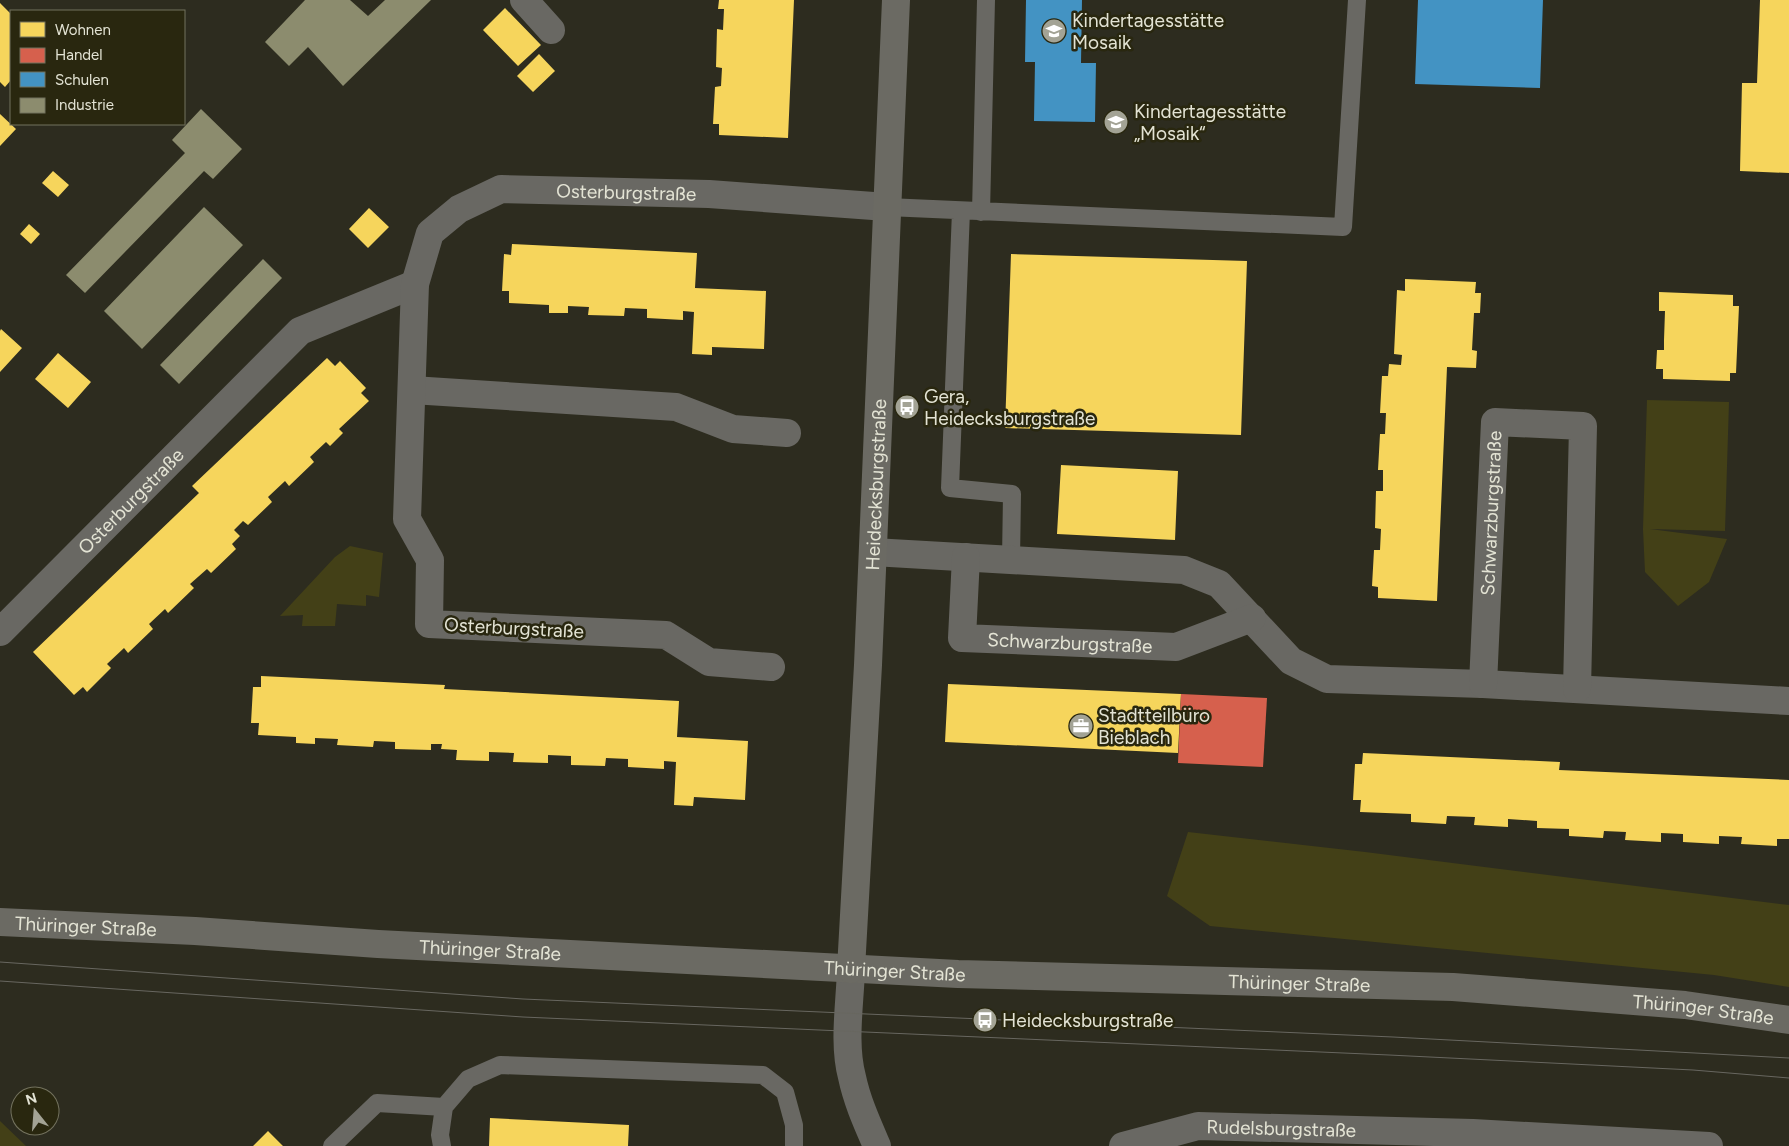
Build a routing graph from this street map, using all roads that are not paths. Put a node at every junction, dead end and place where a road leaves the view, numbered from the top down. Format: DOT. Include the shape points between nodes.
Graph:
graph roads {
  1 [pos="524,0"];
  2 [pos="896,0"];
  3 [pos="986,0"];
  4 [pos="1357,0"];
  5 [pos="551,30"];
  6 [pos="887,207"];
  7 [pos="961,211"];
  8 [pos="981,212"];
  9 [pos="415,284"];
  10 [pos="412,390"];
  11 [pos="787,433"];
  12 [pos="873,552"];
  13 [pos="966,557"];
  14 [pos="1011,560"];
  15 [pos="1252,618"];
  16 [pos="0,633"];
  17 [pos="771,666"];
  18 [pos="1483,684"];
  19 [pos="1577,689"];
  20 [pos="1789,701"];
  21 [pos="0,922"];
  22 [pos="851,969"];
  23 [pos="1789,1020"];
  24 [pos="444,1107"];
  25 [pos="1472,1140"];
  26 [pos="332,1146"];
  27 [pos="442,1146"];
  28 [pos="794,1146"];
  29 [pos="877,1146"];
  30 [pos="1122,1146"];
  31 [pos="1709,1146"];
  1 -- 5 [label="street"];
  2 -- 6 [label="main road, Heidecksburgstraße"];
  3 -- 8 [label="lane"];
  4 -- 8 [label="lane" via="1343,227"];
  6 -- 7 [label="lane"];
  6 -- 9 [label="street, Osterburgstraße" via="709,194 501,189 459,210 430,233"];
  6 -- 12 [label="main road, Heidecksburgstraße"];
  7 -- 8 [label="lane"];
  7 -- 14 [label="lane" via="950,488 1012,494"];
  9 -- 10 [label="street, Osterburgstraße"];
  9 -- 16 [label="street, Osterburgstraße" via="300,331"];
  10 -- 11 [label="street" via="676,407 733,429"];
  10 -- 17 [label="street, Osterburgstraße" via="407,519 430,560 429,624 666,635 709,662"];
  12 -- 13 [label="street"];
  12 -- 22 [label="main road, Heidecksburgstraße"];
  13 -- 14 [label="street"];
  13 -- 15 [label="street, Schwarzburgstraße" via="962,638 1176,647"];
  14 -- 15 [label="street" via="1184,570 1219,584"];
  15 -- 18 [label="street" via="1291,661 1327,679"];
  18 -- 19 [label="street"];
  18 -- 19 [label="street, Schwarzburgstraße" via="1495,422 1583,426"];
  19 -- 20 [label="street"];
  21 -- 22 [label="main road, Thüringer Straße"];
  22 -- 23 [label="main road, Thüringer Straße" via="1453,987 1685,1005"];
  22 -- 29 [label="street" via="848,1032 851,1076"];
  24 -- 26 [label="lane" via="377,1103"];
  24 -- 27 [label="lane" via="440,1135"];
  24 -- 28 [label="lane" via="468,1079 500,1064 763,1075 784,1092 794,1125"];
  25 -- 30 [label="street, Rudelsburgstraße" via="1198,1126"];
  25 -- 31 [label="street, Rudelsburgstraße"];
}
